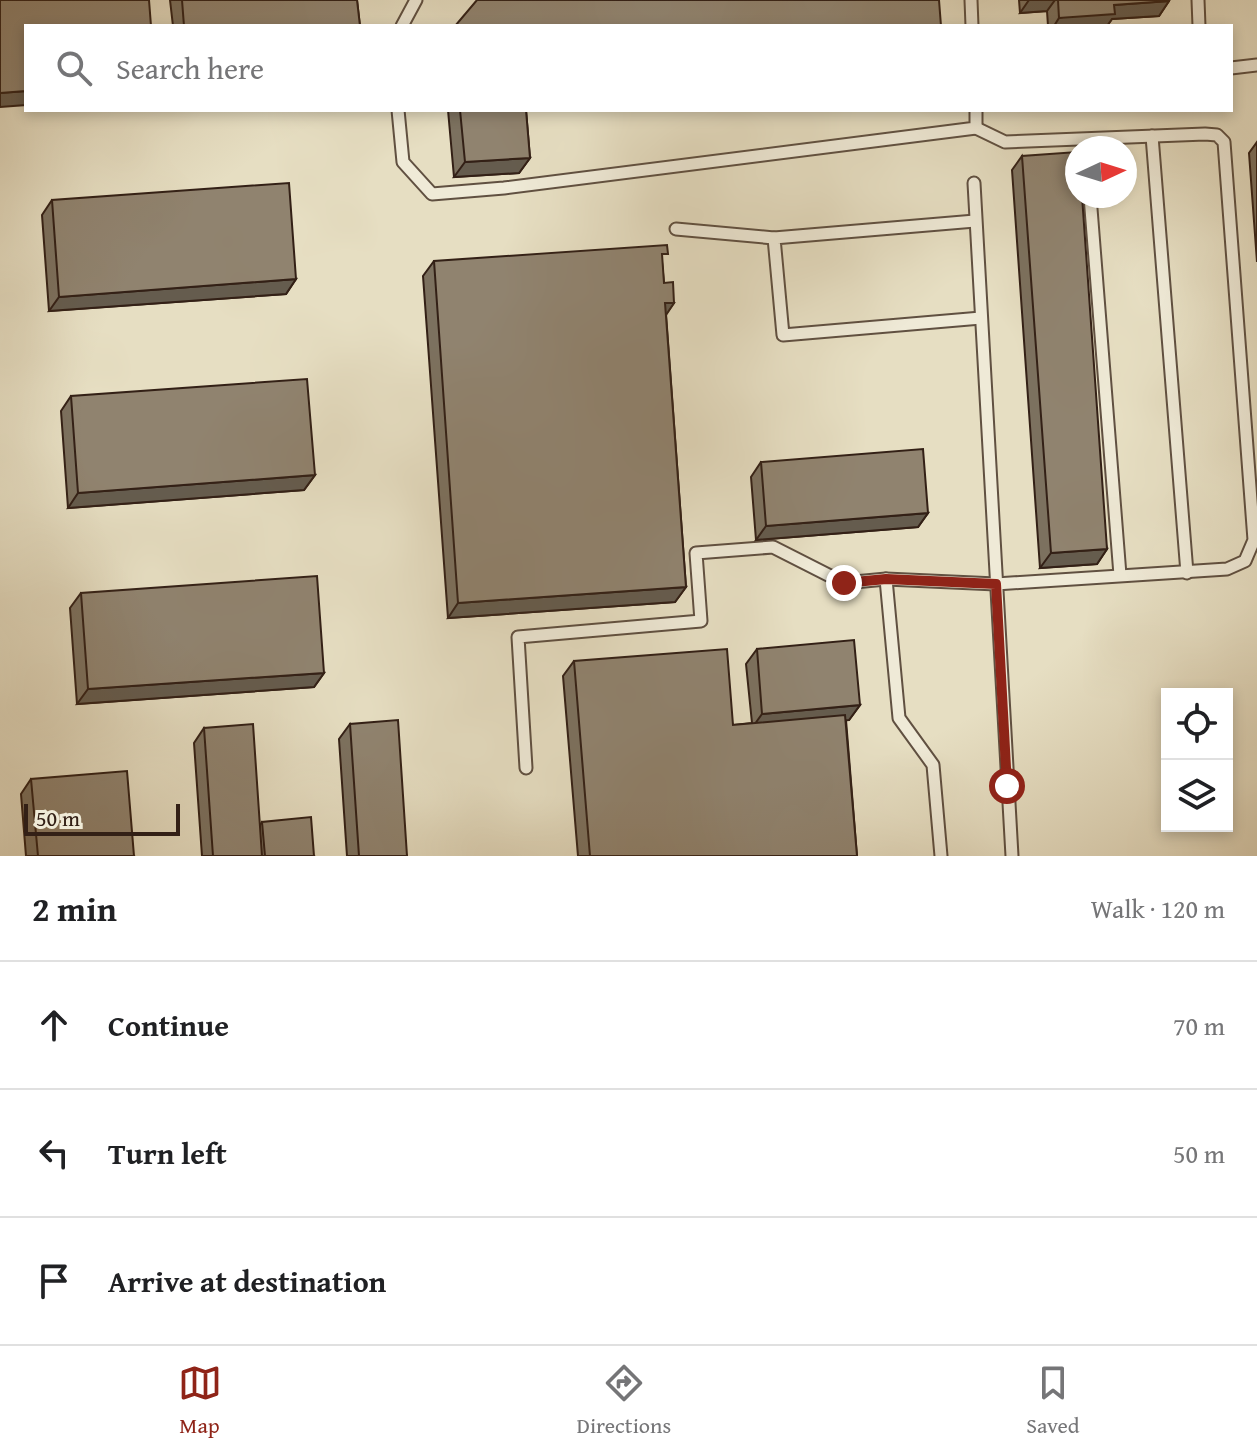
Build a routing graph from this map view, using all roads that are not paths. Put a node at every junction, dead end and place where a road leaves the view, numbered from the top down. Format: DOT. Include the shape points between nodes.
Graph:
graph roads {
  1 [pos="416,0"];
  2 [pos="971,0"];
  3 [pos="1198,0"];
  4 [pos="403,24"];
  5 [pos="972,24"];
  6 [pos="1199,24"];
  7 [pos="1257,65"];
  8 [pos="1233,68"];
  9 [pos="398,112"];
  10 [pos="976,112"];
  11 [pos="976,128"];
  12 [pos="1152,136"];
  13 [pos="1137,138"];
  14 [pos="1065,143"];
  15 [pos="974,183"];
  16 [pos="1091,208"];
  17 [pos="975,221"];
  18 [pos="676,229"];
  19 [pos="774,238"];
  20 [pos="981,318"];
  21 [pos="1187,573"];
  22 [pos="1120,575"];
  23 [pos="886,579"];
  24 [pos="996,584"];
  25 [pos="526,768"];
  26 [pos="941,856"];
  27 [pos="1012,856"];
  1 -- 4 [label="lane"];
  2 -- 5 [label="lane"];
  3 -- 6 [label="lane"];
  7 -- 8 [label="lane"];
  9 -- 11 [label="lane" via="403,162 432,194"];
  10 -- 11 [label="lane"];
  11 -- 14 [label="lane" via="1005,142"];
  12 -- 13 [label="lane"];
  12 -- 21 [label="lane"];
  12 -- 21 [label="lane" via="1217,135 1224,142 1227,174 1254,540 1245,561 1227,569"];
  15 -- 17 [label="lane"];
  16 -- 22 [label="lane"];
  17 -- 19 [label="lane"];
  17 -- 20 [label="lane"];
  18 -- 19 [label="lane"];
  19 -- 20 [label="lane" via="783,335"];
  20 -- 24 [label="lane"];
  21 -- 22 [label="lane"];
  22 -- 24 [label="lane"];
  23 -- 24 [label="lane"];
  23 -- 25 [label="lane" via="844,583 773,547 696,553 701,621 518,637"];
  23 -- 26 [label="lane" via="899,718 933,765"];
  24 -- 27 [label="lane"];
}
